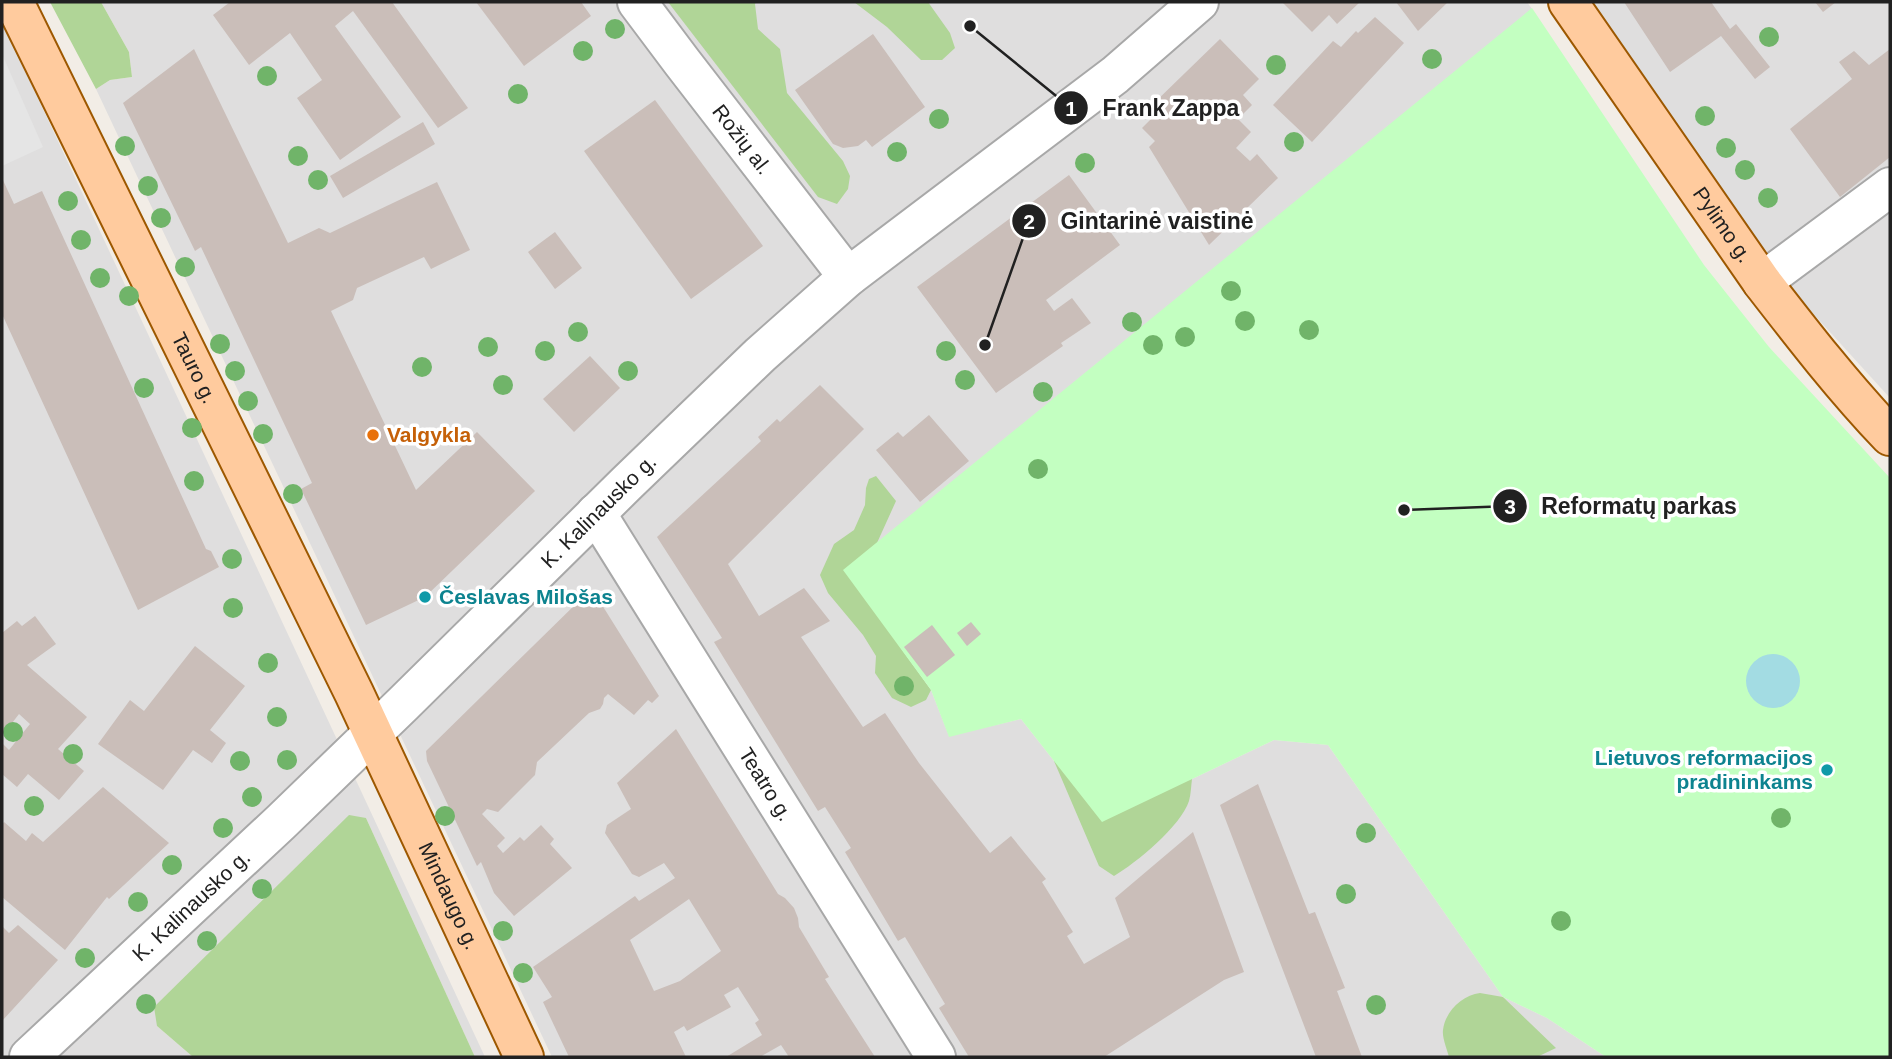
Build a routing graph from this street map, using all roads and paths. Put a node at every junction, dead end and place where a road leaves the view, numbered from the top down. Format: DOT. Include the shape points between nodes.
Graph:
graph roads {
  1 [pos="14,2"];
  2 [pos="637,2"];
  3 [pos="1199,2"];
  4 [pos="1568,2"];
  5 [pos="1890,187"];
  6 [pos="848,277"];
  7 [pos="1762,282"];
  8 [pos="1890,436"];
  9 [pos="596,513"];
  10 [pos="373,733"];
  11 [pos="29,1057"];
  12 [pos="524,1057"];
  13 [pos="936,1057"];
  1 -- 10 [label="main road, Tauro g."];
  2 -- 6 [label="street, Rožių al."];
  3 -- 6 [label="street, K. Kalinausko g." via="1115,75"];
  4 -- 7 [label="main road, Pylimo g."];
  5 -- 7 [label="street"];
  6 -- 9 [label="street, K. Kalinausko g." via="735,377"];
  7 -- 8 [label="main road, Pylimo g."];
  9 -- 10 [label="street, K. Kalinausko g."];
  9 -- 13 [label="street, Teatro g."];
  10 -- 11 [label="street, K. Kalinausko g."];
  10 -- 12 [label="main road, Mindaugo g."];
}
